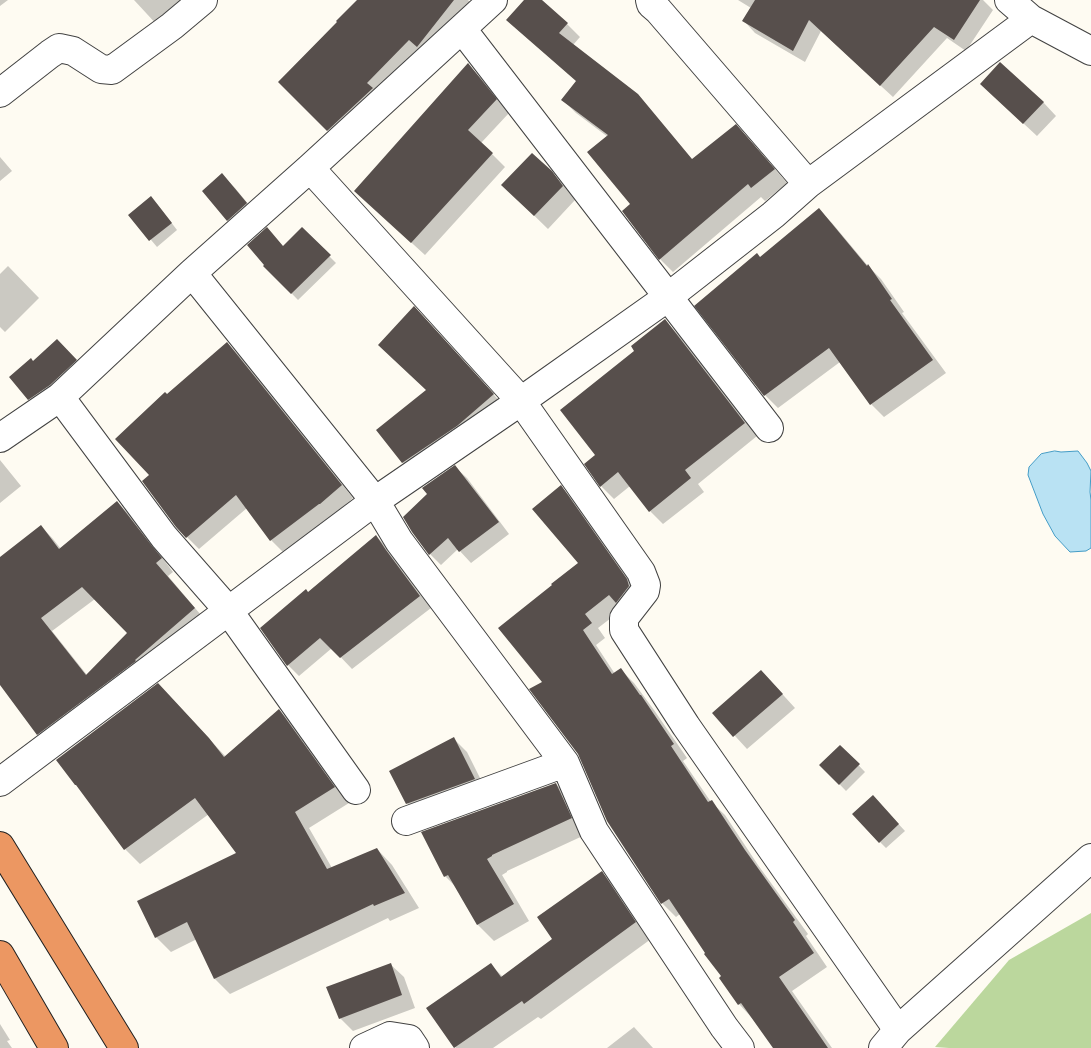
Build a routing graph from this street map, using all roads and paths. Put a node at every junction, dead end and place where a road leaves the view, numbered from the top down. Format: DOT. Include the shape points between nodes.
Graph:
graph roads {
  1 [pos="203,0"];
  2 [pos="493,0"];
  3 [pos="650,0"];
  4 [pos="1009,0"];
  5 [pos="1031,19"];
  6 [pos="462,29"];
  7 [pos="1091,51"];
  8 [pos="0,93"];
  9 [pos="310,168"];
  10 [pos="808,184"];
  11 [pos="192,273"];
  12 [pos="668,297"];
  13 [pos="60,397"];
  14 [pos="521,401"];
  15 [pos="768,428"];
  16 [pos="0,438"];
  17 [pos="375,500"];
  18 [pos="228,610"];
  19 [pos="565,763"];
  20 [pos="0,782"];
  21 [pos="356,790"];
  22 [pos="406,821"];
  23 [pos="0,846"];
  24 [pos="1091,858"];
  25 [pos="0,955"];
  26 [pos="891,1039"];
  27 [pos="54,1048"];
  28 [pos="124,1048"];
  29 [pos="364,1048"];
  30 [pos="415,1048"];
  31 [pos="740,1048"];
  1 -- 8 [label="street" via="112,70 100,69 59,48"];
  2 -- 6 [label="street"];
  3 -- 10 [label="street"];
  4 -- 5 [label="street"];
  5 -- 7 [label="street"];
  5 -- 10 [label="street"];
  6 -- 9 [label="street"];
  6 -- 12 [label="street"];
  9 -- 11 [label="street"];
  9 -- 14 [label="street"];
  10 -- 12 [label="street"];
  11 -- 13 [label="street"];
  11 -- 17 [label="street"];
  12 -- 14 [label="street"];
  12 -- 15 [label="street"];
  13 -- 16 [label="street"];
  13 -- 18 [label="street" via="164,537"];
  14 -- 17 [label="street"];
  14 -- 26 [label="street" via="644,579 645,591 624,618 624,630"];
  17 -- 18 [label="street"];
  17 -- 19 [label="street" via="399,541"];
  18 -- 20 [label="street"];
  18 -- 21 [label="street"];
  19 -- 22 [label="street"];
  19 -- 31 [label="street" via="594,831"];
  23 -- 28 [label="highway"];
  24 -- 26 [label="street"];
  25 -- 27 [label="highway"];
  29 -- 30 [label="street" via="390,1036 409,1039"];
}
